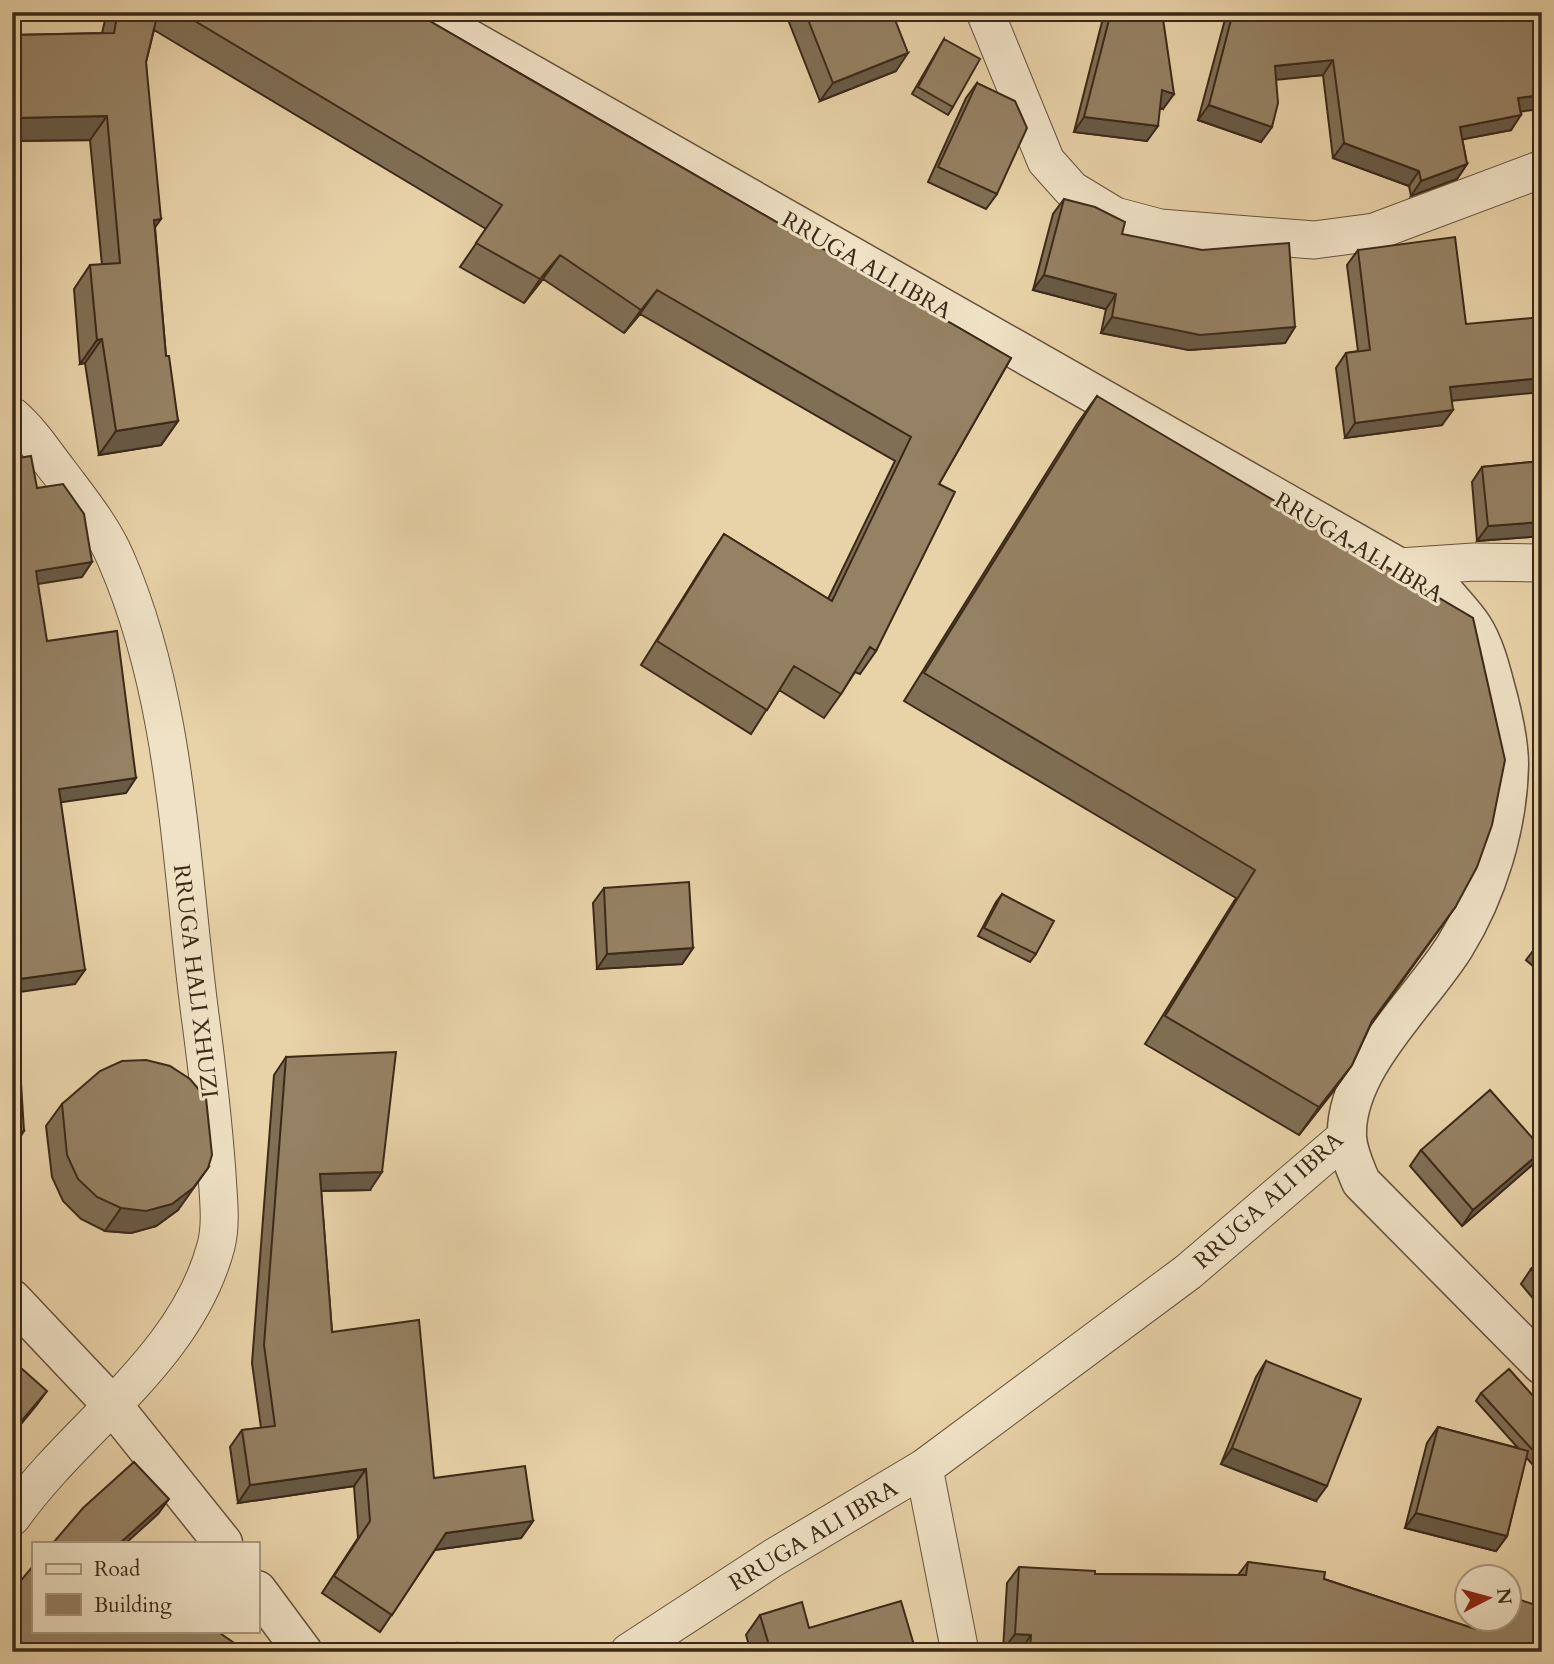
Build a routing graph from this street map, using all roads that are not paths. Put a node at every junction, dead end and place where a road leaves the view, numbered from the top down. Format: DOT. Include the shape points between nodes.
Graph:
graph roads {
  1 [pos="422,12"];
  2 [pos="985,12"];
  3 [pos="1542,169"];
  4 [pos="12,416"];
  5 [pos="1542,563"];
  6 [pos="1398,567"];
  7 [pos="1347,1136"];
  8 [pos="12,1298"];
  9 [pos="1542,1365"];
  10 [pos="114,1407"];
  11 [pos="924,1468"];
  12 [pos="12,1517"];
  13 [pos="222,1542"];
  14 [pos="259,1593"];
  15 [pos="303,1652"];
  16 [pos="629,1652"];
  17 [pos="960,1652"];
  1 -- 6 [label="street, RRUGA ALI IBRA"];
  2 -- 3 [label="street" via="1046,161 1072,190 1115,216 1160,228 1314,240 1374,232"];
  4 -- 10 [label="street, RRUGA HALI XHUZI" via="79,499 115,557 141,629 163,712 213,1120 217,1244 191,1307"];
  5 -- 6 [label="street"];
  6 -- 7 [label="street, RRUGA ALI IBRA" via="1446,594 1474,628 1497,691 1509,764 1501,828 1483,891 1455,946 1362,1074"];
  7 -- 9 [label="street" via="1361,1182"];
  7 -- 11 [label="street, RRUGA ALI IBRA" via="1188,1272"];
  8 -- 10 [label="street"];
  10 -- 12 [label="street, RRUGA HALI XHUZI" via="51,1467"];
  10 -- 13 [label="street"];
  11 -- 16 [label="street, RRUGA ALI IBRA"];
  11 -- 17 [label="street"];
  14 -- 15 [label="street"];
}
